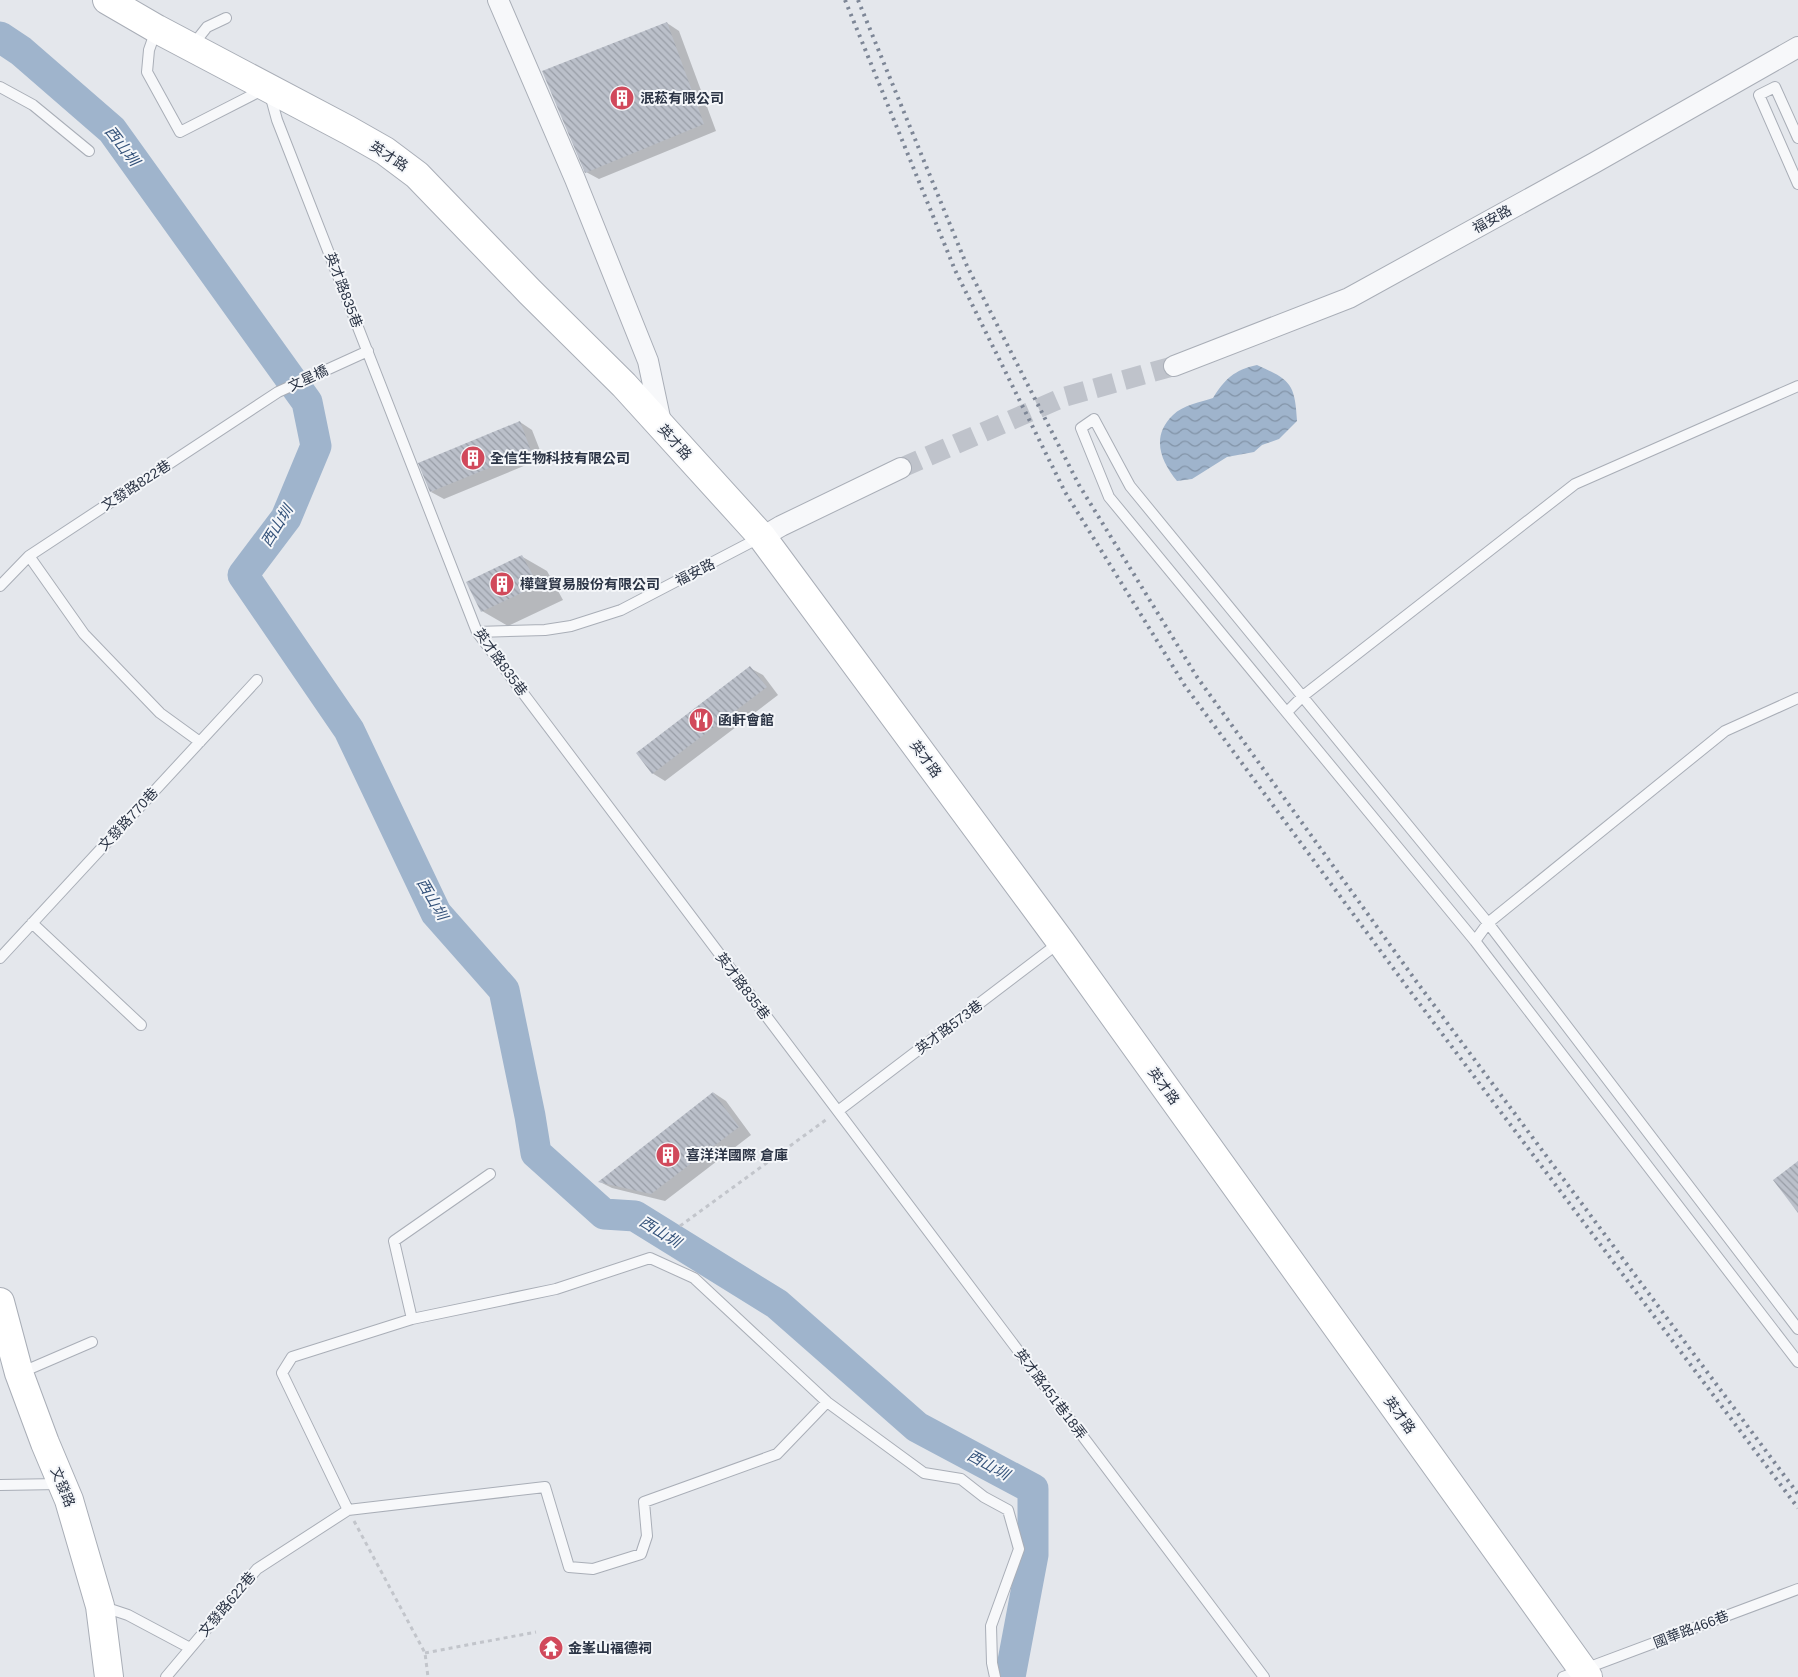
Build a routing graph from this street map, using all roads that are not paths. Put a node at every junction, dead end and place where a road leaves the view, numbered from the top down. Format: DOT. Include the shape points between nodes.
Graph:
graph roads {
  1 [pos="107,0"];
  2 [pos="498,0"];
  3 [pos="226,18"];
  4 [pos="157,29"];
  5 [pos="192,47"];
  6 [pos="1798,47"];
  7 [pos="0,87"];
  8 [pos="268,87"];
  9 [pos="1798,138"];
  10 [pos="89,151"];
  11 [pos="1798,184"];
  12 [pos="368,351"];
  13 [pos="1174,366"];
  14 [pos="1798,386"];
  15 [pos="278,392"];
  16 [pos="663,429"];
  17 [pos="900,468"];
  18 [pos="762,537"];
  19 [pos="29,556"];
  20 [pos="0,586"];
  21 [pos="477,632"];
  22 [pos="257,680"];
  23 [pos="1303,696"];
  24 [pos="1798,698"];
  25 [pos="1287,712"];
  26 [pos="200,742"];
  27 [pos="32,923"];
  28 [pos="1488,923"];
  29 [pos="1474,941"];
  30 [pos="1060,942"];
  31 [pos="0,958"];
  32 [pos="140,1025"];
  33 [pos="838,1111"];
  34 [pos="490,1174"];
  35 [pos="0,1302"];
  36 [pos="412,1319"];
  37 [pos="1798,1329"];
  38 [pos="92,1342"];
  39 [pos="1798,1362"];
  40 [pos="19,1373"];
  41 [pos="827,1402"];
  42 [pos="62,1484"];
  43 [pos="0,1486"];
  44 [pos="348,1510"];
  45 [pos="1798,1589"];
  46 [pos="100,1606"];
  47 [pos="190,1648"];
  48 [pos="1579,1675"];
  49 [pos="109,1677"];
  50 [pos="166,1677"];
  51 [pos="995,1677"];
  52 [pos="1264,1677"];
  1 -- 4 [label="street, 英才路"];
  2 -- 16 [label="street" via="648,361"];
  3 -- 5 [label="lane" via="207,27"];
  4 -- 5 [label="street, 英才路"];
  4 -- 8 [label="lane" via="149,50 148,72 180,132"];
  5 -- 8 [label="street, 英才路"];
  6 -- 13 [label="street, 福安路" via="1594,164 1349,298"];
  7 -- 10 [label="lane" via="33,105"];
  8 -- 12 [label="lane, 英才路835巷" via="277,120"];
  8 -- 16 [label="street, 英才路" via="384,151 417,175 624,385"];
  9 -- 11 [label="lane" via="1775,88 1759,95"];
  12 -- 15 [label="lane, 文星橋"];
  12 -- 21 [label="lane, 英才路835巷"];
  14 -- 23 [label="lane" via="1575,484"];
  15 -- 19 [label="lane, 文發路822巷"];
  16 -- 18 [label="street, 英才路"];
  17 -- 18 [label="street, 福安路"];
  18 -- 21 [label="lane, 福安路" via="621,610 571,626 545,630"];
  18 -- 30 [label="street, 英才路"];
  19 -- 20 [label="lane, 文發路822巷"];
  19 -- 26 [label="lane" via="84,634 160,713"];
  21 -- 33 [label="lane, 英才路835巷"];
  22 -- 26 [label="lane, 文發路770巷"];
  23 -- 25 [label="lane"];
  23 -- 25 [label="lane" via="1130,486 1094,418 1081,428 1109,497"];
  23 -- 28 [label="lane"];
  24 -- 28 [label="lane" via="1725,731"];
  25 -- 29 [label="lane"];
  26 -- 27 [label="lane, 文發路770巷"];
  27 -- 31 [label="lane, 文發路770巷"];
  27 -- 32 [label="lane"];
  28 -- 29 [label="lane"];
  28 -- 37 [label="lane"];
  29 -- 39 [label="lane"];
  30 -- 33 [label="lane, 英才路573巷"];
  30 -- 48 [label="street, 英才路"];
  33 -- 52 [label="lane, 英才路451巷18弄"];
  34 -- 36 [label="lane" via="394,1241"];
  35 -- 40 [label="street, 文發路"];
  36 -- 41 [label="lane" via="556,1289 650,1258 694,1278"];
  36 -- 44 [label="lane" via="292,1358 282,1373"];
  38 -- 40 [label="lane"];
  40 -- 42 [label="street, 文發路"];
  41 -- 44 [label="lane" via="777,1454 644,1502 646,1536 641,1554 593,1569 569,1567 545,1487"];
  41 -- 51 [label="lane" via="924,1473 961,1479 1008,1510 1019,1549 991,1626"];
  42 -- 43 [label="lane"];
  42 -- 46 [label="street, 文發路"];
  44 -- 47 [label="lane, 文發路622巷" via="257,1569"];
  45 -- 48 [label="lane, 國華路466巷"];
  46 -- 47 [label="lane" via="128,1614"];
  46 -- 49 [label="street, 文發路"];
  47 -- 50 [label="lane, 文發路622巷"];
}
